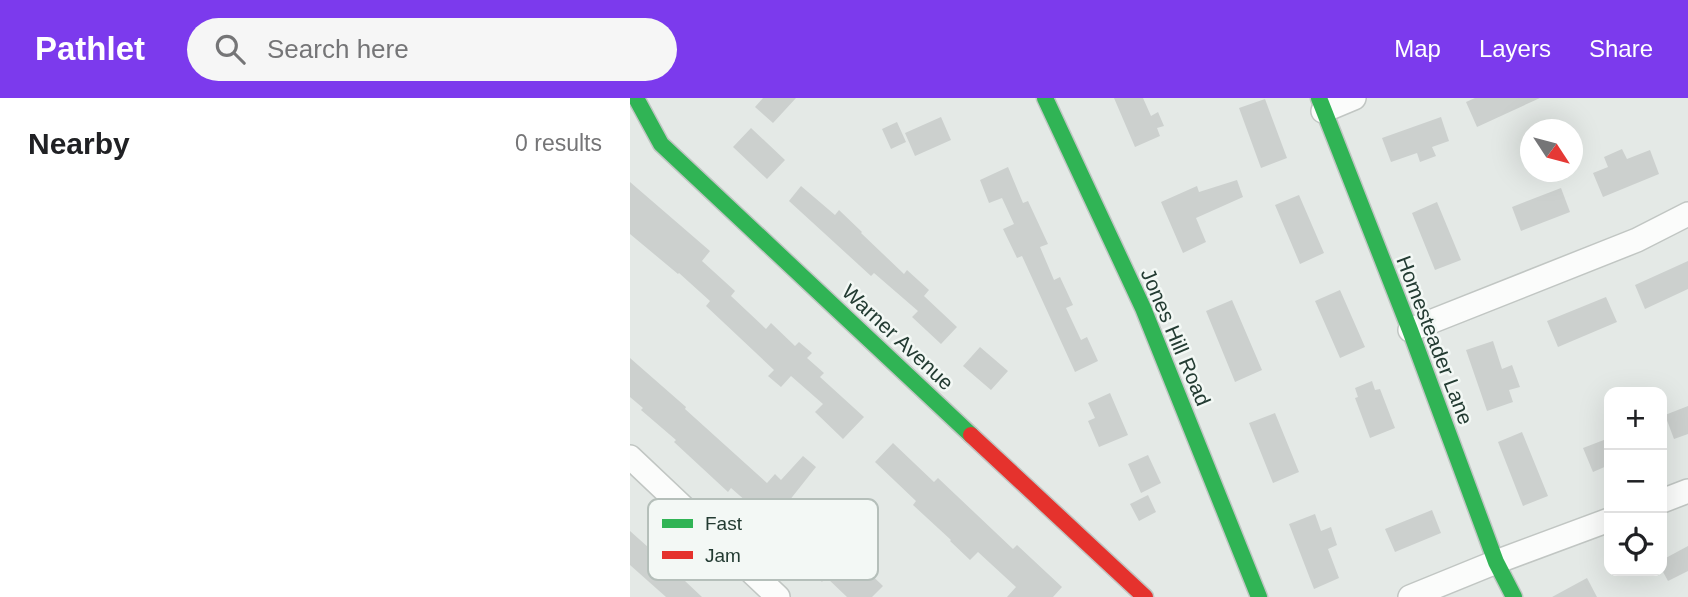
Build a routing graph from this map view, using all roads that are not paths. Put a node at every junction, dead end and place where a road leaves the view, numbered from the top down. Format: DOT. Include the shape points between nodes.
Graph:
graph roads {
  1 [pos="633,98"];
  2 [pos="1045,98"];
  3 [pos="1354,98"];
  4 [pos="1321,104"];
  5 [pos="1688,214"];
  6 [pos="1410,330"];
  7 [pos="630,457"];
  8 [pos="1688,491"];
  9 [pos="674,499"];
  10 [pos="1667,499"];
  11 [pos="1604,522"];
  12 [pos="1496,562"];
  13 [pos="760,580"];
  14 [pos="778,597"];
  15 [pos="1144,597"];
  16 [pos="1259,597"];
  17 [pos="1410,597"];
  18 [pos="1514,597"];
  1 -- 15 [label="street, Warner Avenue" via="661,144"];
  2 -- 16 [label="street, Jones Hill Road" via="1143,308"];
  3 -- 4 [label="street"];
  4 -- 6 [label="street, Homesteader Lane"];
  5 -- 6 [label="street" via="1637,240"];
  6 -- 12 [label="street, Homesteader Lane"];
  7 -- 9 [label="street"];
  8 -- 10 [label="street"];
  11 -- 12 [label="street"];
  12 -- 17 [label="street"];
  12 -- 18 [label="street, Homesteader Lane"];
  13 -- 14 [label="street"];
}
